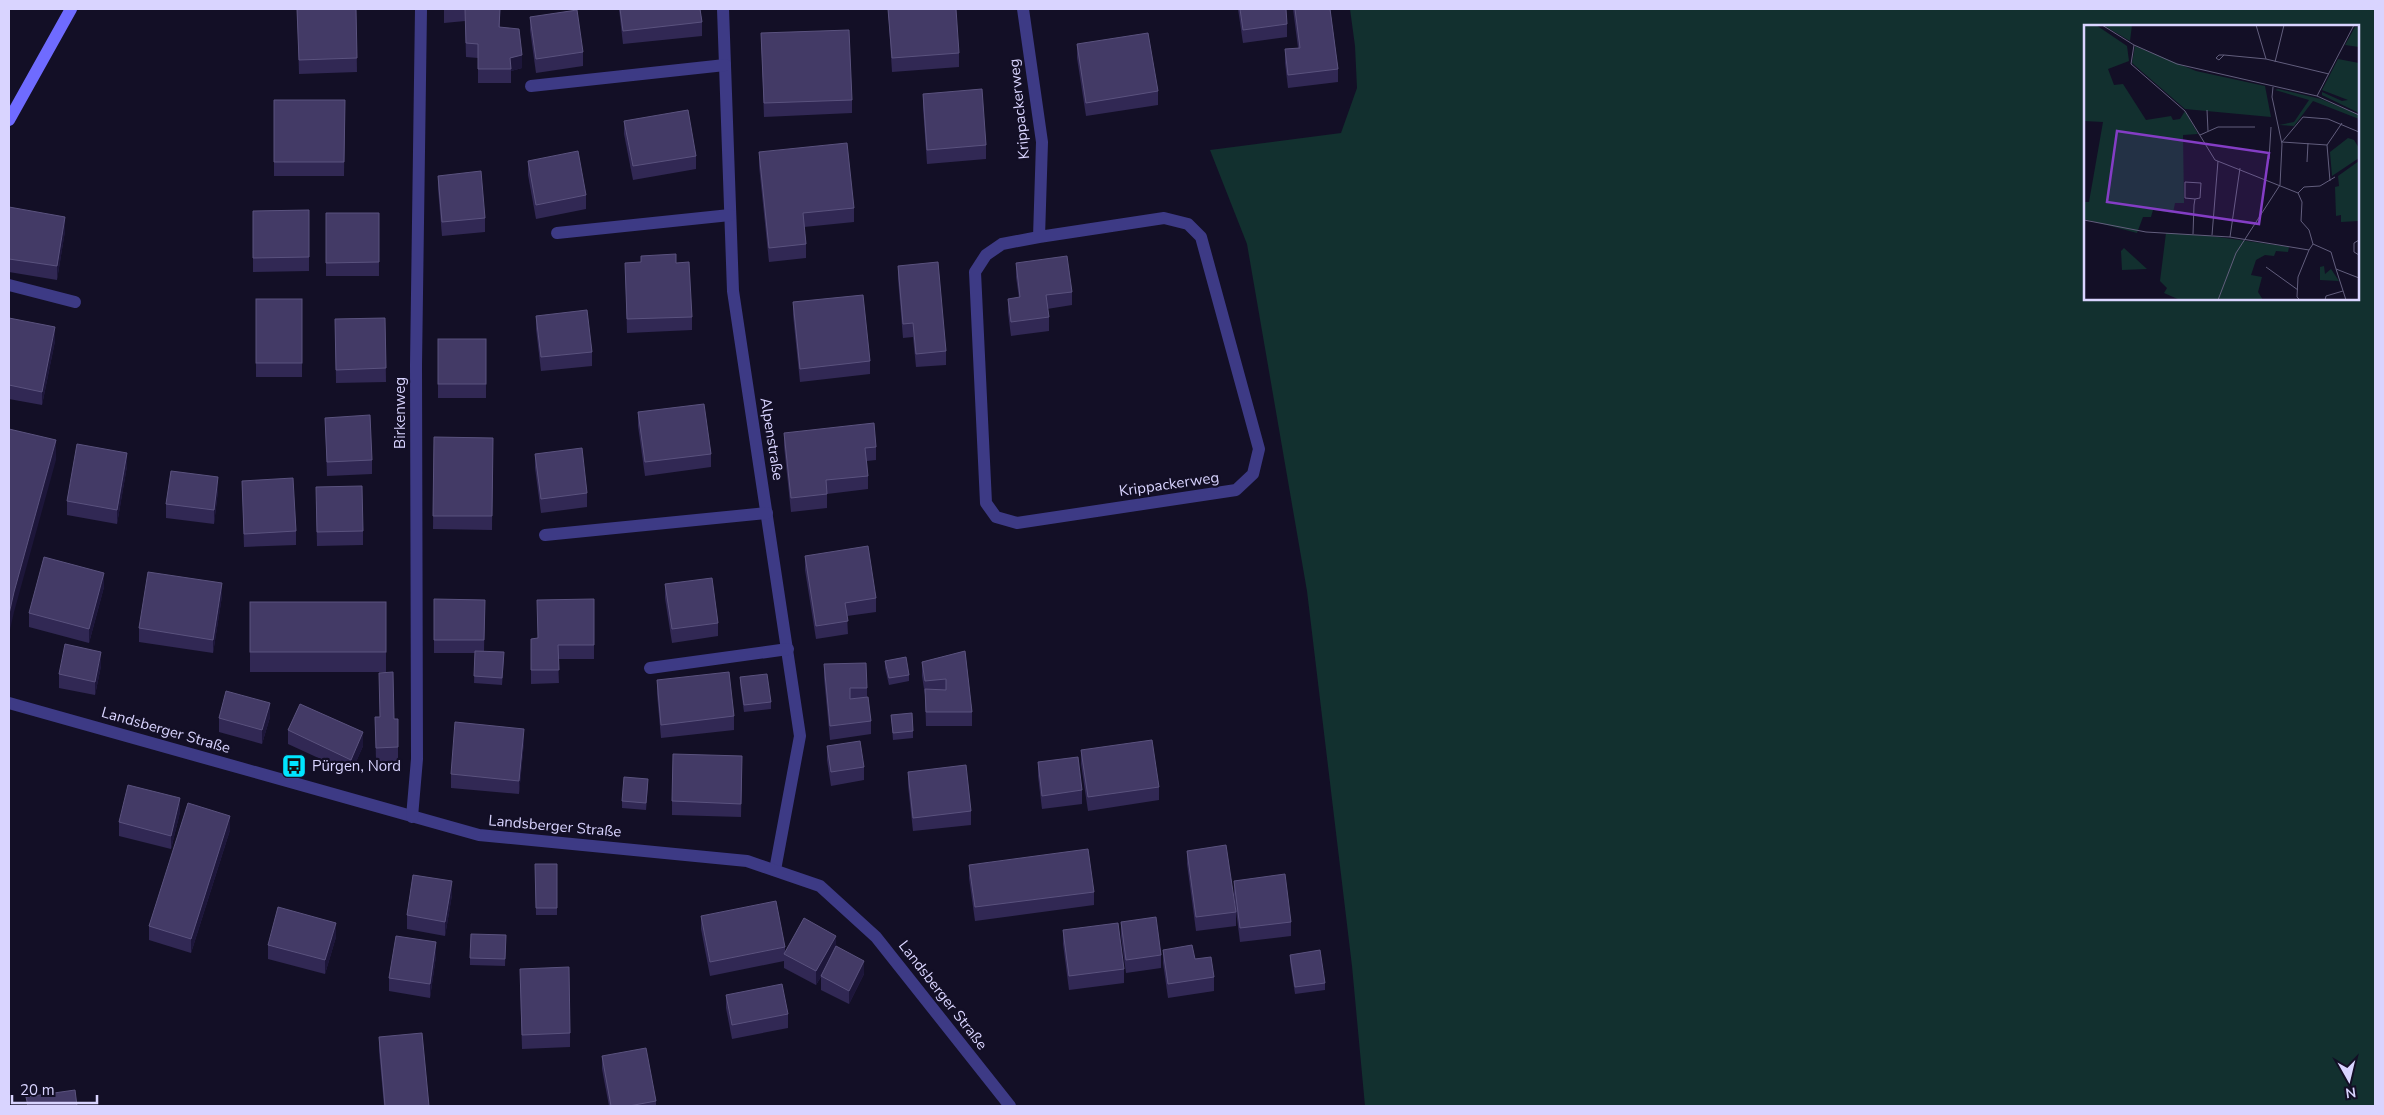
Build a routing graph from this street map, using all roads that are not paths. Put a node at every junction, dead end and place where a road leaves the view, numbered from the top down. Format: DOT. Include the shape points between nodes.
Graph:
graph roads {
  1 [pos="71,9"];
  2 [pos="421,9"];
  3 [pos="723,9"];
  4 [pos="1023,9"];
  5 [pos="725,65"];
  6 [pos="531,86"];
  7 [pos="9,120"];
  8 [pos="730,215"];
  9 [pos="557,233"];
  10 [pos="1039,237"];
  11 [pos="9,285"];
  12 [pos="75,302"];
  13 [pos="767,513"];
  14 [pos="545,535"];
  15 [pos="788,649"];
  16 [pos="650,668"];
  17 [pos="9,704"];
  18 [pos="412,817"];
  19 [pos="775,870"];
  20 [pos="1010,1106"];
  1 -- 7 [label="street"];
  2 -- 18 [label="street, Birkenweg" via="416,374 417,759"];
  3 -- 5 [label="street, Alpenstraße"];
  4 -- 10 [label="street, Krippackerweg" via="1042,142"];
  5 -- 6 [label="street"];
  5 -- 8 [label="street, Alpenstraße"];
  8 -- 9 [label="street"];
  8 -- 13 [label="street, Alpenstraße" via="733,291"];
  10 -- 10 [label="street, Krippackerweg" via="1002,244 986,255 976,272 986,503 996,517 1017,523 1236,490 1253,474 1259,449 1201,237 1188,224 1164,218"];
  11 -- 12 [label="street"];
  13 -- 14 [label="street"];
  13 -- 15 [label="street, Alpenstraße"];
  15 -- 16 [label="street"];
  15 -- 19 [label="street, Alpenstraße" via="800,736"];
  17 -- 18 [label="street, Landsberger Straße"];
  18 -- 19 [label="street, Landsberger Straße" via="479,836 748,860"];
  19 -- 20 [label="street, Landsberger Straße" via="820,886 876,937"];
}
